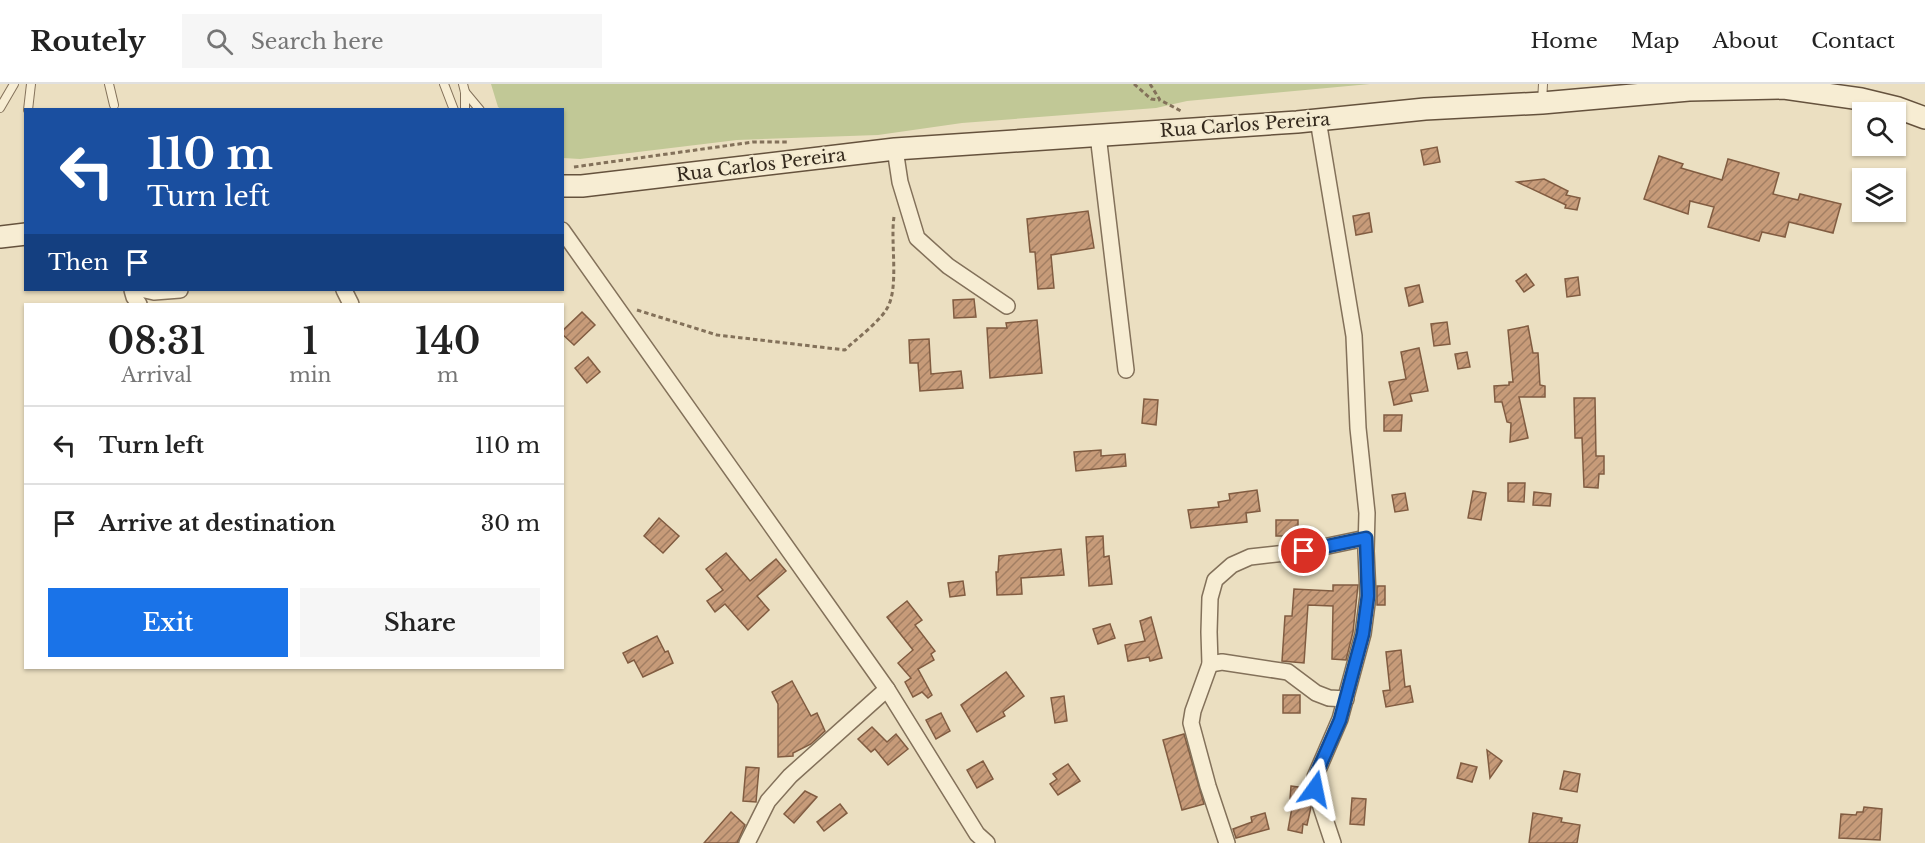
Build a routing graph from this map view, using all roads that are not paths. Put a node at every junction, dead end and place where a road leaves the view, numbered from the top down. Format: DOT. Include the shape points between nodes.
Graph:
graph roads {
  1 [pos="14,84"];
  2 [pos="31,84"];
  3 [pos="109,84"];
  4 [pos="444,84"];
  5 [pos="464,88"];
  6 [pos="1542,94"];
  7 [pos="448,95"];
  8 [pos="114,105"];
  9 [pos="0,108"];
  10 [pos="28,108"];
  11 [pos="445,108"];
  12 [pos="453,108"];
  13 [pos="465,108"];
  14 [pos="479,108"];
  15 [pos="1925,118"];
  16 [pos="1318,120"];
  17 [pos="1098,135"];
  18 [pos="895,149"];
  19 [pos="572,186"];
  20 [pos="564,233"];
  21 [pos="24,234"];
  22 [pos="0,237"];
  23 [pos="150,291"];
  24 [pos="167,291"];
  25 [pos="1007,306"];
  26 [pos="1126,370"];
  27 [pos="1366,538"];
  28 [pos="1210,664"];
  29 [pos="887,689"];
  30 [pos="1346,699"];
  31 [pos="747,843"];
  32 [pos="987,843"];
  33 [pos="1227,843"];
  34 [pos="1333,843"];
  1 -- 9 [label="lane"];
  2 -- 10 [label="lane"];
  3 -- 8 [label="lane"];
  4 -- 7 [label="lane"];
  5 -- 13 [label="lane"];
  5 -- 14 [label="lane"];
  6 -- 15 [label="main road, Rua Carlos Pereira" via="1784,88 1861,99"];
  6 -- 16 [label="main road, Rua Carlos Pereira"];
  7 -- 11 [label="lane"];
  7 -- 12 [label="lane"];
  16 -- 17 [label="main road, Rua Carlos Pereira"];
  16 -- 27 [label="street" via="1354,336"];
  17 -- 18 [label="main road, Rua Carlos Pereira"];
  17 -- 26 [label="street"];
  18 -- 19 [label="main road, Rua Carlos Pereira"];
  18 -- 25 [label="street" via="900,182 917,238 948,266"];
  20 -- 29 [label="street"];
  21 -- 22 [label="main road"];
  23 -- 24 [label="street"];
  27 -- 28 [label="street" via="1250,557 1223,571 1215,580 1210,598"];
  27 -- 30 [label="street" via="1368,596 1363,634"];
  28 -- 30 [label="street" via="1222,662 1288,672 1316,693"];
  28 -- 33 [label="street" via="1191,723"];
  29 -- 31 [label="street" via="790,776 768,801"];
  29 -- 32 [label="street"];
  30 -- 34 [label="street" via="1315,777 1315,789"];
}
